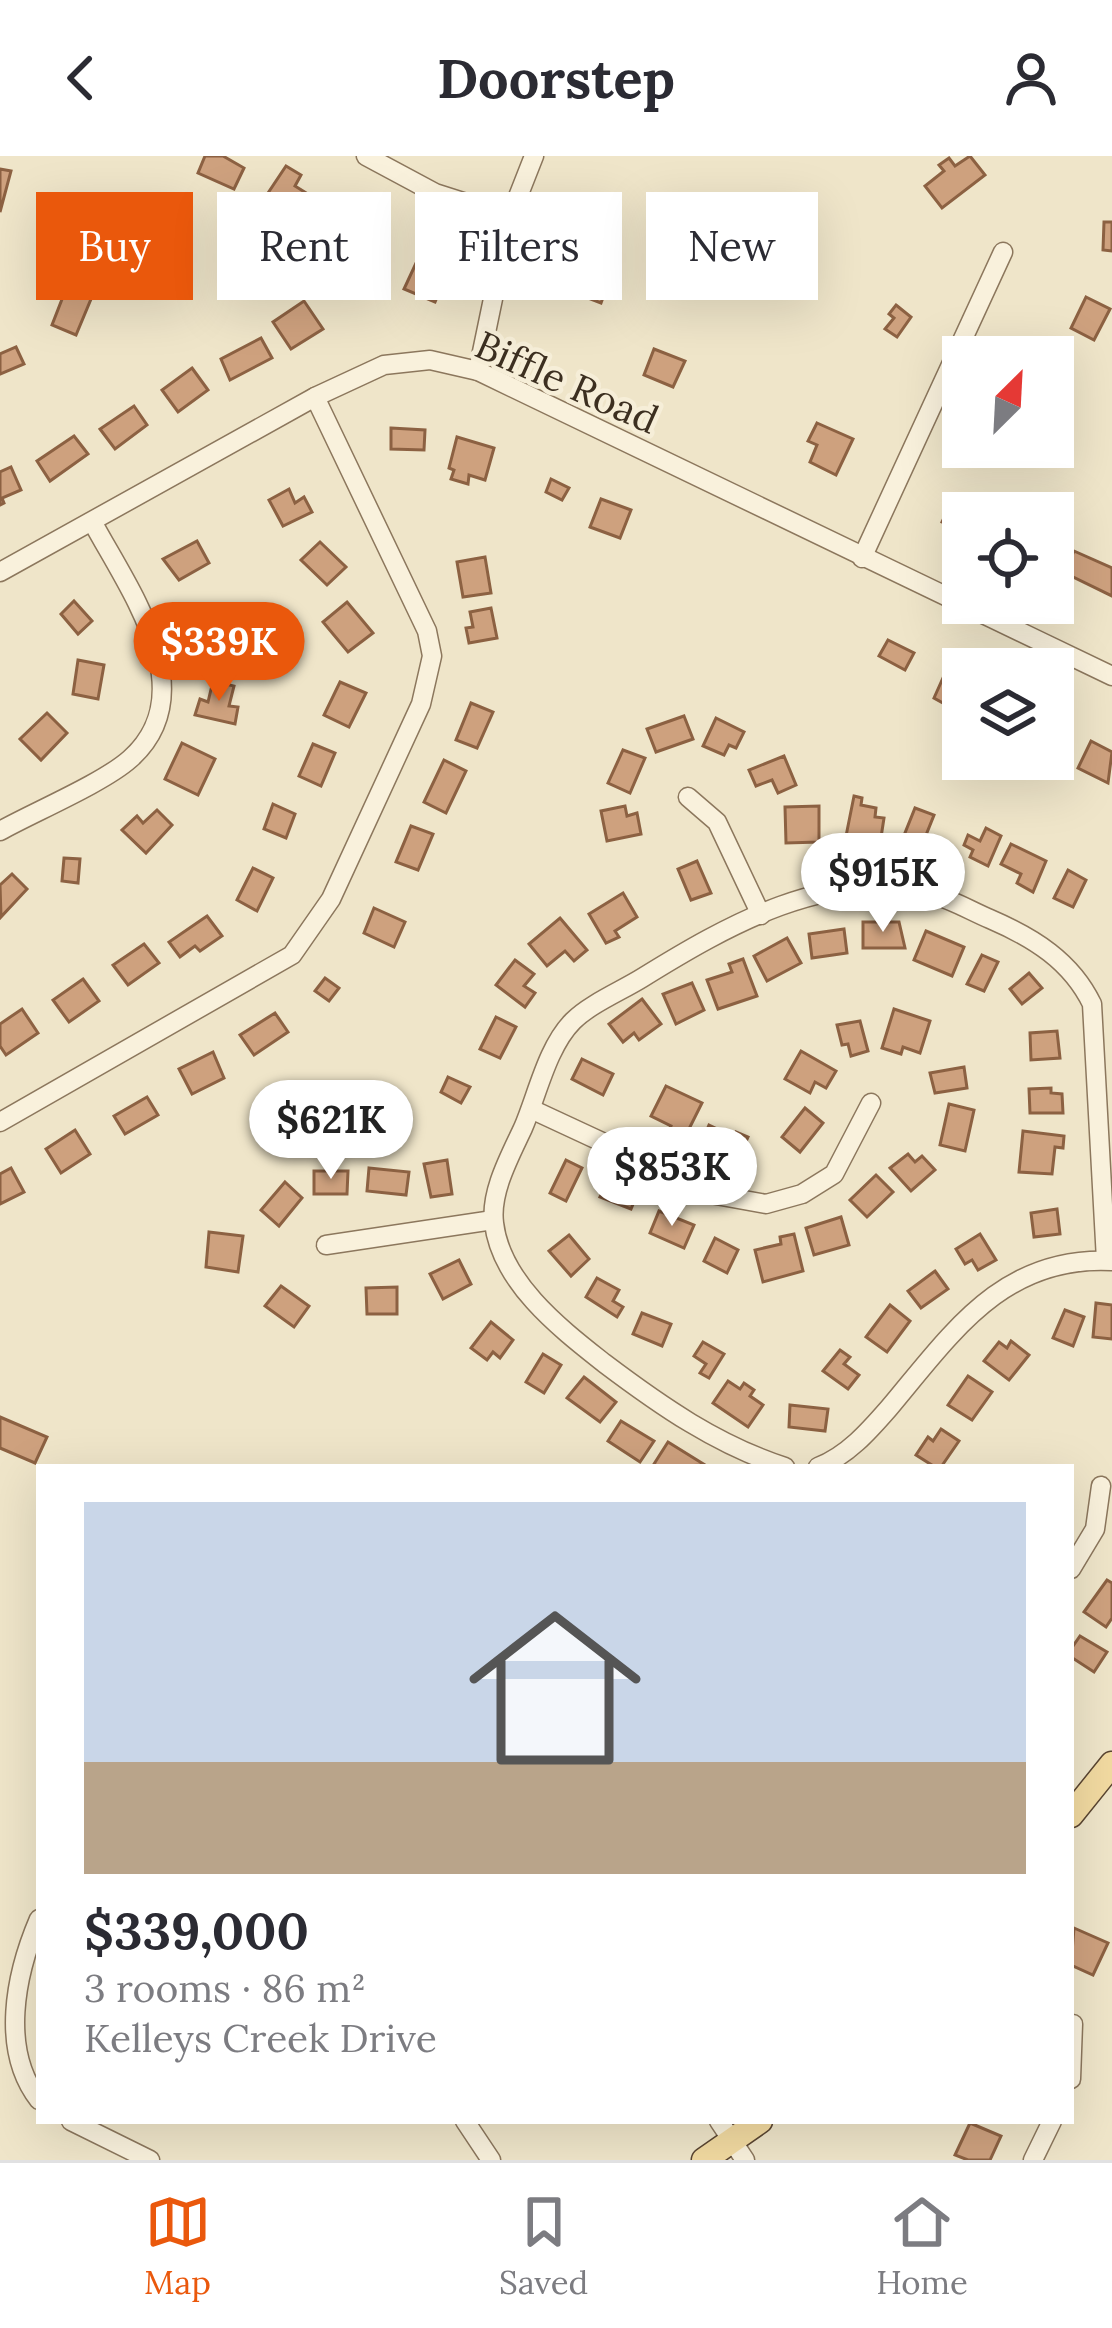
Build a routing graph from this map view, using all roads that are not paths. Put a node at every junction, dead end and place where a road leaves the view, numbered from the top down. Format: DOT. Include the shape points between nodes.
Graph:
graph roads {
  1 [pos="366,156"];
  2 [pos="534,156"];
  3 [pos="434,192"];
  4 [pos="520,192"];
  5 [pos="1003,252"];
  6 [pos="493,300"];
  7 [pos="478,371"];
  8 [pos="315,397"];
  9 [pos="93,524"];
  10 [pos="862,558"];
  11 [pos="0,572"];
  12 [pos="1112,676"];
  13 [pos="688,797"];
  14 [pos="0,831"];
  15 [pos="760,915"];
  16 [pos="1102,1002"];
  17 [pos="872,1103"];
  18 [pos="531,1109"];
  19 [pos="0,1122"];
  20 [pos="493,1220"];
  21 [pos="326,1245"];
  22 [pos="1109,1261"];
  23 [pos="775,1464"];
  24 [pos="822,1464"];
  25 [pos="1101,1486"];
  26 [pos="1074,1564"];
  27 [pos="1112,1764"];
  28 [pos="1074,1811"];
  29 [pos="36,1926"];
  30 [pos="36,2097"];
  31 [pos="77,2124"];
  32 [pos="467,2124"];
  33 [pos="1051,2124"];
  34 [pos="732,2141"];
  35 [pos="150,2160"];
  36 [pos="491,2160"];
  37 [pos="704,2160"];
  38 [pos="1034,2160"];
  1 -- 3 [label="street"];
  2 -- 4 [label="street"];
  5 -- 10 [label="street"];
  6 -- 7 [label="street"];
  7 -- 8 [label="street, Biffle Road" via="430,360 384,365"];
  7 -- 10 [label="street, Biffle Road"];
  8 -- 9 [label="street, Biffle Road"];
  8 -- 19 [label="street" via="427,631 432,656 421,704 331,899 292,956"];
  9 -- 11 [label="street, Biffle Road"];
  9 -- 14 [label="street" via="156,646 157,720 128,761"];
  10 -- 12 [label="street, Biffle Road"];
  13 -- 15 [label="street" via="717,822"];
  15 -- 16 [label="street" via="818,893 872,885 932,894 1056,955"];
  15 -- 18 [label="street" via="573,1021"];
  16 -- 22 [label="street"];
  17 -- 18 [label="street" via="834,1174 766,1204 716,1195"];
  18 -- 20 [label="street" via="502,1174"];
  20 -- 21 [label="street"];
  20 -- 23 [label="street" via="530,1299 564,1331 685,1422"];
  22 -- 24 [label="street" via="1024,1274 982,1302 864,1436"];
  25 -- 26 [label="street" via="1095,1529"];
  27 -- 28 [label="main road"];
  29 -- 30 [label="street" via="7,2017 17,2068"];
  31 -- 35 [label="street"];
  32 -- 36 [label="street"];
  33 -- 38 [label="street"];
  34 -- 37 [label="main road"];
}
